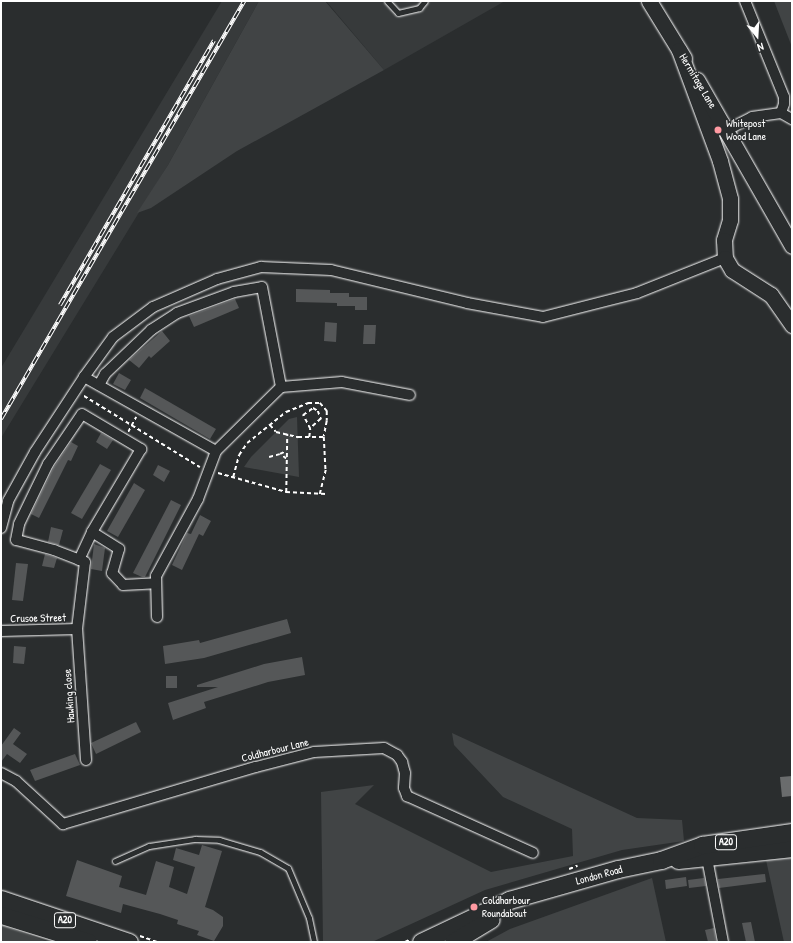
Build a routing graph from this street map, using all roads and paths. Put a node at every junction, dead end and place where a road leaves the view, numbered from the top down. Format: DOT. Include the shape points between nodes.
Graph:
graph roads {
  1 [pos="387,1"];
  2 [pos="425,1"];
  3 [pos="649,1"];
  4 [pos="745,1"];
  5 [pos="679,50"];
  6 [pos="781,113"];
  7 [pos="792,119"];
  8 [pos="727,130"];
  9 [pos="792,246"];
  10 [pos="724,258"];
  11 [pos="792,325"];
  12 [pos="84,377"];
  13 [pos="99,385"];
  14 [pos="281,387"];
  15 [pos="75,391"];
  16 [pos="410,395"];
  17 [pos="140,408"];
  18 [pos="270,424"];
  19 [pos="132,425"];
  20 [pos="310,429"];
  21 [pos="287,434"];
  22 [pos="310,437"];
  23 [pos="324,437"];
  24 [pos="124,439"];
  25 [pos="216,451"];
  26 [pos="286,451"];
  27 [pos="280,454"];
  28 [pos="269,457"];
  29 [pos="286,459"];
  30 [pos="209,470"];
  31 [pos="233,478"];
  32 [pos="286,492"];
  33 [pos="320,494"];
  34 [pos="326,494"];
  35 [pos="1,528"];
  36 [pos="92,532"];
  37 [pos="82,561"];
  38 [pos="156,583"];
  39 [pos="157,617"];
  40 [pos="76,630"];
  41 [pos="1,631"];
  42 [pos="86,760"];
  43 [pos="1,773"];
  44 [pos="792,832"];
  45 [pos="792,848"];
  46 [pos="705,852"];
  47 [pos="533,853"];
  48 [pos="115,861"];
  49 [pos="538,892"];
  50 [pos="1,899"];
  51 [pos="1,915"];
  52 [pos="88,942"];
  53 [pos="129,942"];
  54 [pos="314,942"];
  55 [pos="421,942"];
  56 [pos="453,942"];
  57 [pos="723,942"];
  1 -- 2 [label="lane" via="398,13 419,8"];
  3 -- 5 [label="main road, Hermitage Lane"];
  4 -- 6 [label="street" via="784,97"];
  5 -- 8 [label="main road, Hermitage Lane"];
  5 -- 10 [label="main road" via="720,161 730,199 730,220 724,240"];
  6 -- 7 [label="street"];
  6 -- 8 [label="street" via="752,117"];
  8 -- 9 [label="main road, Hermitage Lane"];
  10 -- 11 [label="main road" via="732,270 771,295"];
  10 -- 12 [label="street" via="637,293 543,317 467,304 331,270 261,267 218,279 153,307 113,337"];
  12 -- 13 [label="street"];
  12 -- 15 [label="street"];
  13 -- 14 [label="street" via="105,374 151,330 177,313 234,292 262,288"];
  13 -- 17 [label="street"];
  14 -- 16 [label="street" via="342,382"];
  14 -- 25 [label="street"];
  15 -- 19 [label="path"];
  15 -- 35 [label="street" via="35,452 8,501"];
  17 -- 19 [label="path"];
  17 -- 25 [label="street"];
  18 -- 21 [label="path" via="276,432"];
  18 -- 23 [label="path" via="286,412 308,403 320,403 327,411"];
  18 -- 31 [label="path" via="247,443 239,455"];
  19 -- 24 [label="path"];
  19 -- 30 [label="path"];
  20 -- 20 [label="path" via="304,415 313,408 318,411 321,419"];
  20 -- 22 [label="path"];
  21 -- 22 [label="path"];
  21 -- 26 [label="path"];
  22 -- 23 [label="path"];
  23 -- 33 [label="path" via="326,470"];
  24 -- 36 [label="street, Hawking close" via="141,449"];
  24 -- 37 [label="street" via="82,414 48,464 19,524 16,540"];
  25 -- 30 [label="street"];
  26 -- 27 [label="path"];
  26 -- 29 [label="path"];
  27 -- 28 [label="path"];
  27 -- 29 [label="path"];
  29 -- 32 [label="path"];
  30 -- 31 [label="path"];
  30 -- 38 [label="street" via="198,499 156,576"];
  31 -- 32 [label="path"];
  32 -- 33 [label="path"];
  33 -- 34 [label="path"];
  36 -- 37 [label="street, Hawking close"];
  36 -- 38 [label="street" via="119,548 112,573 123,585"];
  37 -- 40 [label="street, Hawking close"];
  38 -- 39 [label="street"];
  40 -- 41 [label="street, Crusoe Street"];
  40 -- 42 [label="street, Hawking close"];
  43 -- 47 [label="street, Coldharbour Lane" via="16,781 63,824 314,752 384,748 402,762 406,796"];
  44 -- 46 [label="main road, London Road / A20"];
  45 -- 46 [label="main road, London Road / A20"];
  46 -- 49 [label="main road, London Road / A20" via="618,869"];
  46 -- 57 [label="street"];
  48 -- 54 [label="lane" via="149,846 195,839 219,840 260,852 288,868 309,918"];
  49 -- 55 [label="main road, London Road / A20" via="509,900"];
  49 -- 56 [label="main road, London Road / A20"];
  50 -- 53 [label="main road, A20"];
  51 -- 52 [label="main road, A20"];
}
